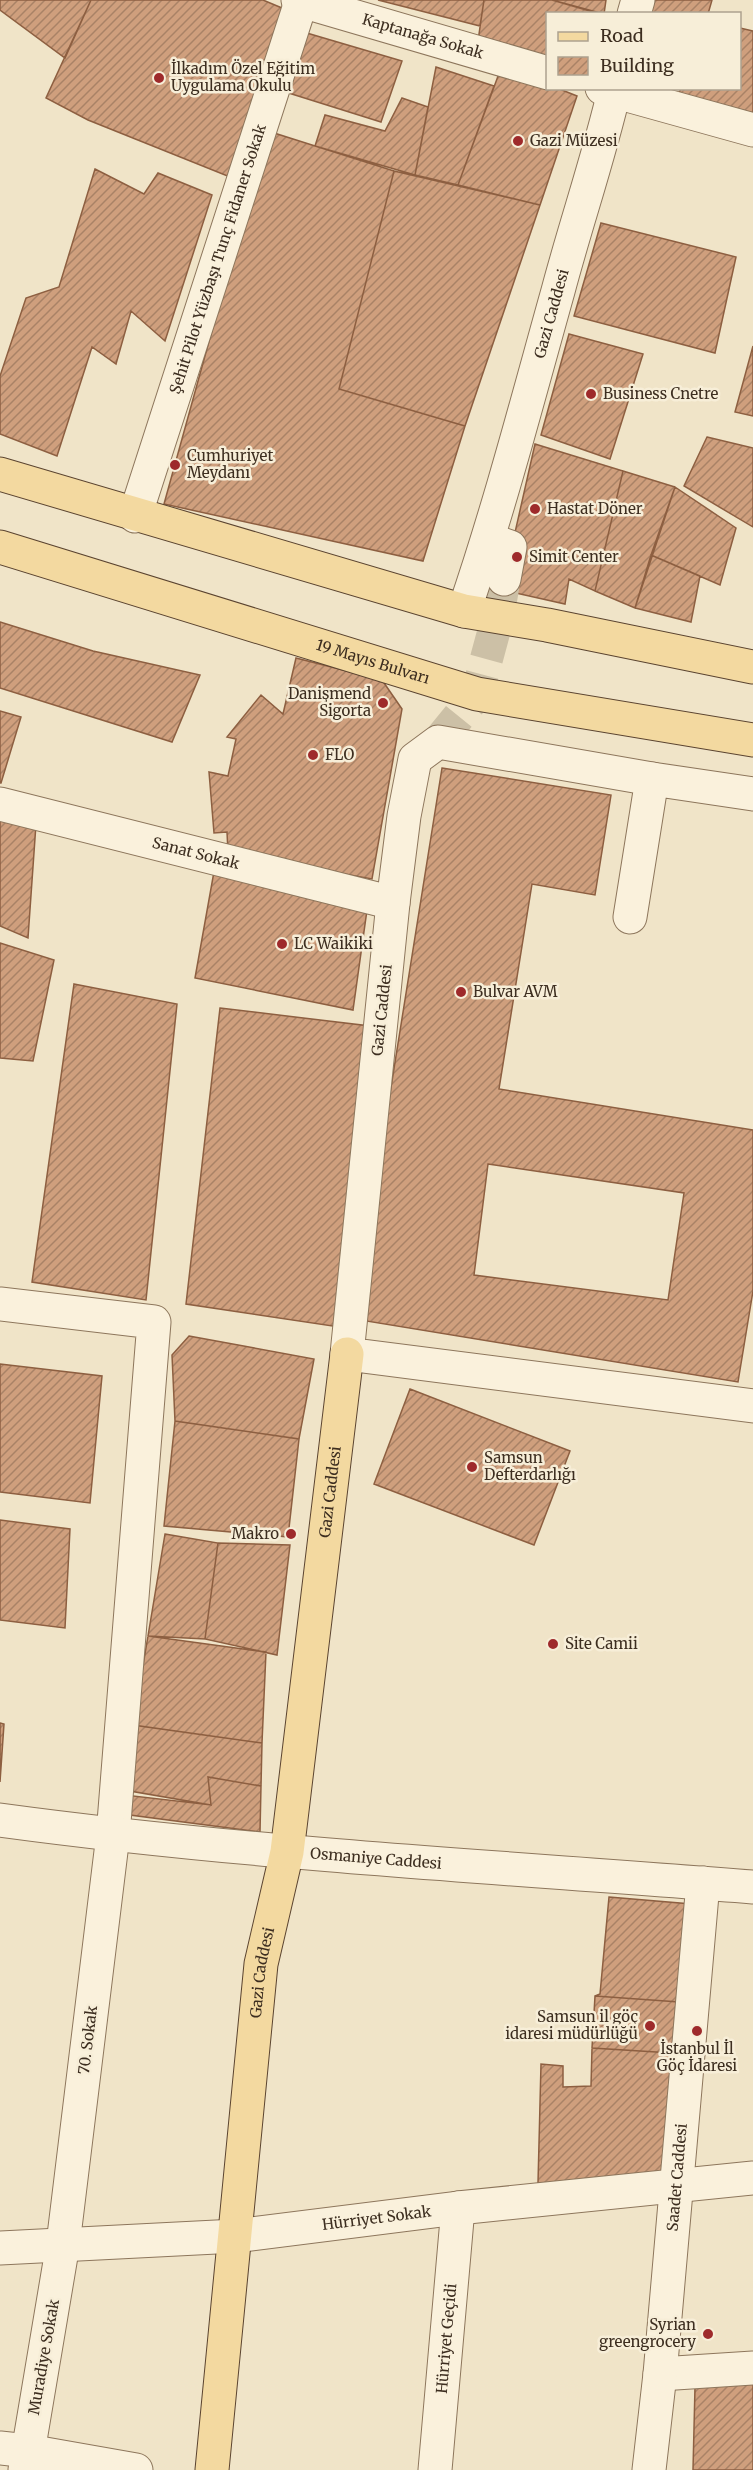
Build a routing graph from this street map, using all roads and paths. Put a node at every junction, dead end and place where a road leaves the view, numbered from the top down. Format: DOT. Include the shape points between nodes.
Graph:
graph roads {
  1 [pos="300,1"];
  2 [pos="546,72"];
  3 [pos="610,90"];
  4 [pos="753,130"];
  5 [pos="0,474"];
  6 [pos="135,516"];
  7 [pos="488,539"];
  8 [pos="0,547"];
  9 [pos="504,579"];
  10 [pos="464,611"];
  11 [pos="753,667"];
  12 [pos="753,740"];
  13 [pos="652,779"];
  14 [pos="753,794"];
  15 [pos="0,804"];
  16 [pos="393,903"];
  17 [pos="630,917"];
  18 [pos="0,1304"];
  19 [pos="347,1354"];
  20 [pos="753,1406"];
  21 [pos="0,1820"];
  22 [pos="113,1835"];
  23 [pos="287,1852"];
  24 [pos="704,1883"];
  25 [pos="753,1887"];
  26 [pos="753,2178"];
  27 [pos="676,2185"];
  28 [pos="458,2208"];
  29 [pos="236,2236"];
  30 [pos="63,2244"];
  31 [pos="0,2248"];
  32 [pos="753,2368"];
  33 [pos="660,2374"];
  34 [pos="18,2456"];
  35 [pos="136,2470"];
  36 [pos="212,2470"];
  37 [pos="435,2470"];
  38 [pos="649,2470"];
  1 -- 2 [label="street, Kaptanağa Sokak"];
  1 -- 6 [label="street, Şehit Pilot Yüzbaşı Tunç Fidaner Sokak"];
  3 -- 4 [label="street"];
  3 -- 7 [label="street, Gazi Caddesi"];
  5 -- 6 [label="main road"];
  6 -- 10 [label="main road"];
  7 -- 9 [label="street" via="510,546"];
  7 -- 10 [label="street, Gazi Caddesi"];
  8 -- 12 [label="main road, 19 Mayıs Bulvarı" via="477,694"];
  10 -- 11 [label="main road"];
  13 -- 14 [label="street, Gazi Caddesi"];
  13 -- 16 [label="street, Gazi Caddesi" via="438,742 415,759"];
  13 -- 17 [label="street"];
  15 -- 16 [label="street, Sanat Sokak"];
  16 -- 19 [label="street, Gazi Caddesi"];
  18 -- 22 [label="street, 70. Sokak" via="154,1322"];
  19 -- 20 [label="street"];
  19 -- 23 [label="main road, Gazi Caddesi"];
  21 -- 22 [label="street, Osmaniye Caddesi"];
  22 -- 23 [label="street, Osmaniye Caddesi"];
  22 -- 30 [label="street, 70. Sokak"];
  23 -- 24 [label="street, Osmaniye Caddesi"];
  23 -- 29 [label="main road, Gazi Caddesi" via="261,1964"];
  24 -- 25 [label="street, Osmaniye Caddesi"];
  24 -- 27 [label="street, Saadet Caddesi"];
  26 -- 27 [label="street, Hürriyet Sokak"];
  27 -- 28 [label="street, Hürriyet Sokak"];
  27 -- 33 [label="street, Saadet Caddesi"];
  28 -- 29 [label="street, Hürriyet Sokak"];
  28 -- 37 [label="street, Hürriyet Geçidi"];
  29 -- 30 [label="street, Hürriyet Sokak"];
  29 -- 36 [label="main road, Gazi Caddesi"];
  30 -- 31 [label="street, Hürriyet Sokak"];
  30 -- 34 [label="street, Muradiye Sokak"];
  32 -- 33 [label="street"];
  33 -- 38 [label="street, Saadet Caddesi"];
  34 -- 35 [label="street"];
}
